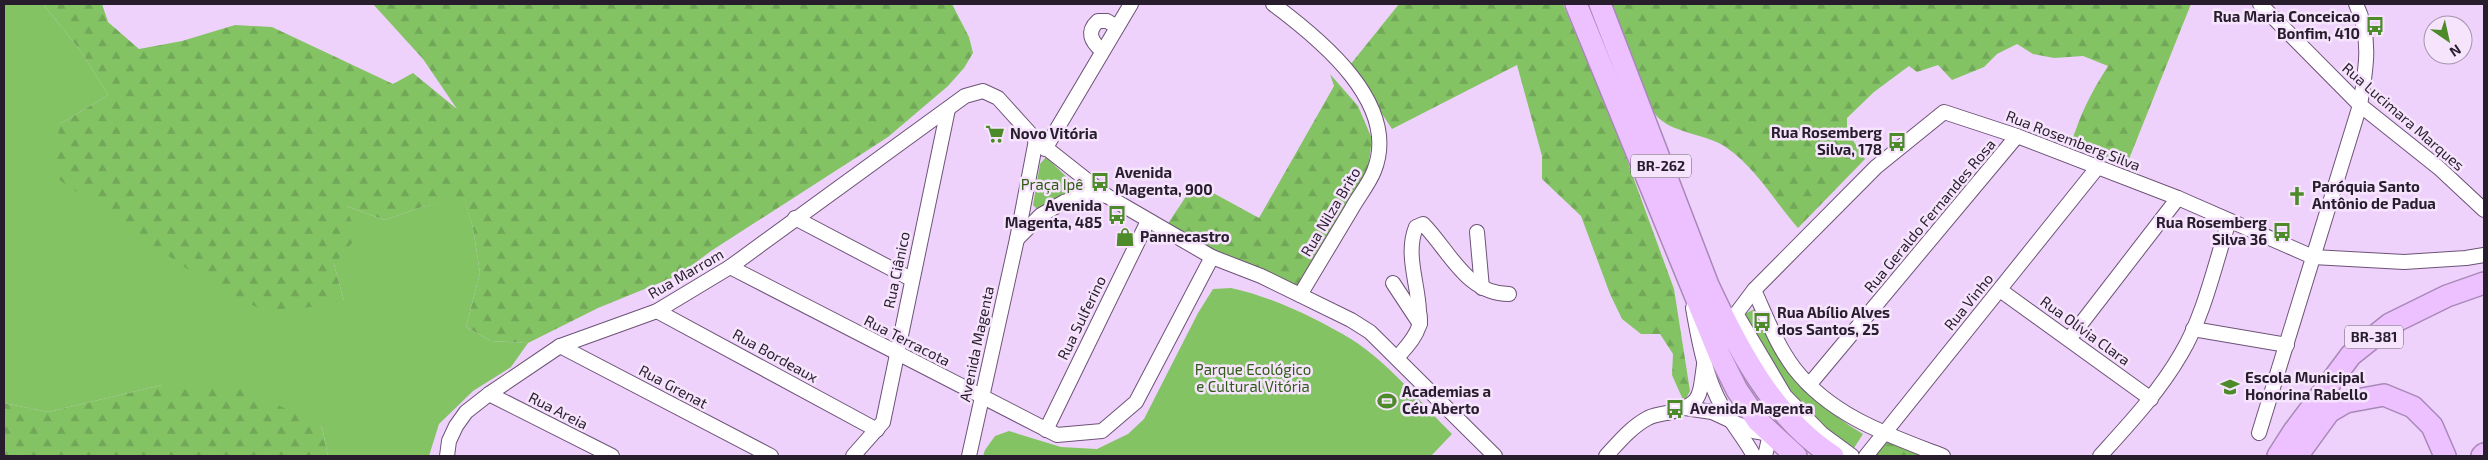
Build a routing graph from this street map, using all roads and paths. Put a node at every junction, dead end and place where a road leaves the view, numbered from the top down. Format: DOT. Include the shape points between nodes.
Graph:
graph roads {
  1 [pos="1131,4"];
  2 [pos="1273,4"];
  3 [pos="1576,4"];
  4 [pos="1600,4"];
  5 [pos="2260,4"];
  6 [pos="2356,4"];
  7 [pos="1117,27"];
  8 [pos="1336,40"];
  9 [pos="1102,51"];
  10 [pos="1336,57"];
  11 [pos="2360,105"];
  12 [pos="948,109"];
  13 [pos="2017,136"];
  14 [pos="1040,144"];
  15 [pos="2097,168"];
  16 [pos="1107,196"];
  17 [pos="2178,198"];
  18 [pos="1022,209"];
  19 [pos="2484,210"];
  20 [pos="795,218"];
  21 [pos="1036,220"];
  22 [pos="1148,221"];
  23 [pos="2229,221"];
  24 [pos="1477,232"];
  25 [pos="1017,239"];
  26 [pos="2484,255"];
  27 [pos="2313,256"];
  28 [pos="1212,257"];
  29 [pos="730,267"];
  30 [pos="911,279"];
  31 [pos="1689,282"];
  32 [pos="1394,283"];
  33 [pos="2484,283"];
  34 [pos="1482,288"];
  35 [pos="1754,290"];
  36 [pos="2000,290"];
  37 [pos="1509,294"];
  38 [pos="1300,295"];
  39 [pos="657,311"];
  40 [pos="1420,325"];
  41 [pos="1732,326"];
  42 [pos="2193,330"];
  43 [pos="2070,338"];
  44 [pos="2287,345"];
  45 [pos="560,346"];
  46 [pos="897,354"];
  47 [pos="1397,358"];
  48 [pos="1704,364"];
  49 [pos="1809,385"];
  50 [pos="489,394"];
  51 [pos="982,396"];
  52 [pos="2151,399"];
  53 [pos="1685,408"];
  54 [pos="1732,421"];
  55 [pos="877,430"];
  56 [pos="1046,430"];
  57 [pos="1883,433"];
  58 [pos="2260,433"];
  59 [pos="1770,434"];
  60 [pos="1768,455"];
  61 [pos="447,456"];
  62 [pos="612,456"];
  63 [pos="771,456"];
  64 [pos="853,456"];
  65 [pos="969,456"];
  66 [pos="1495,456"];
  67 [pos="1606,456"];
  68 [pos="1833,456"];
  69 [pos="1852,456"];
  70 [pos="1866,456"];
  71 [pos="1943,456"];
  72 [pos="2100,456"];
  73 [pos="2278,456"];
  74 [pos="2297,456"];
  75 [pos="2445,456"];
  1 -- 7 [label="street"];
  2 -- 10 [label="street, Rua Nilza Brito"];
  3 -- 31 [label="highway, BR-262"];
  4 -- 41 [label="highway, BR-262" via="1708,285"];
  5 -- 11 [label="street, Rua Lucimara Marques"];
  6 -- 11 [label="street" via="2364,19 2367,42 2367,65"];
  7 -- 9 [label="street"];
  7 -- 9 [label="street" via="1108,21 1098,21 1091,27 1090,34"];
  8 -- 10 [label="street"];
  9 -- 14 [label="street"];
  10 -- 38 [label="street, Rua Nilza Brito" via="1366,97 1377,118 1380,140 1375,170"];
  11 -- 19 [label="street, Rua Lucimara Marques" via="2439,168"];
  11 -- 27 [label="street"];
  12 -- 14 [label="street, Rua Marrom" via="965,96 983,91 998,98"];
  12 -- 20 [label="street, Rua Marrom"];
  12 -- 30 [label="street, Rua Ciânico"];
  13 -- 15 [label="street, Rua Rosemberg Silva"];
  13 -- 35 [label="street, Rua Rosemberg Silva" via="1944,112 1876,167"];
  13 -- 49 [label="street, Rua Geraldo Fernandes Rosa"];
  14 -- 16 [label="street, Rua Marrom"];
  14 -- 18 [label="street, Avenida Magenta"];
  15 -- 17 [label="street, Rua Rosemberg Silva"];
  15 -- 36 [label="street, Rua Vinho"];
  16 -- 21 [label="street" via="1091,193 1064,202"];
  16 -- 22 [label="street"];
  17 -- 23 [label="street, Rua Rosemberg Silva"];
  17 -- 43 [label="street"];
  18 -- 21 [label="street"];
  18 -- 25 [label="street, Avenida Magenta"];
  20 -- 29 [label="street, Rua Marrom"];
  20 -- 30 [label="street"];
  21 -- 25 [label="street"];
  22 -- 28 [label="street"];
  22 -- 56 [label="street, Rua Sulferino"];
  23 -- 27 [label="street, Rua Rosemberg Silva"];
  23 -- 42 [label="street"];
  24 -- 34 [label="street"];
  25 -- 51 [label="street, Avenida Magenta"];
  26 -- 27 [label="street, Rua Rosemberg Silva" via="2404,262"];
  27 -- 44 [label="street"];
  28 -- 38 [label="street"];
  28 -- 56 [label="street, Rua Terracota" via="1136,402 1102,431 1056,436"];
  29 -- 39 [label="street, Rua Marrom"];
  29 -- 46 [label="street, Rua Terracota"];
  30 -- 46 [label="street, Rua Ciânico"];
  31 -- 48 [label="street"];
  31 -- 59 [label="highway, BR-262" via="1737,390"];
  32 -- 40 [label="street"];
  33 -- 73 [label="highway, BR-381" via="2447,296 2390,324 2351,354"];
  34 -- 37 [label="street" via="1495,294"];
  34 -- 40 [label="street" via="1451,261 1423,224 1416,227 1411,239"];
  35 -- 41 [label="street, Rua Rosemberg Silva"];
  35 -- 49 [label="street" via="1774,336"];
  36 -- 43 [label="street, Rua Olívia Clara"];
  36 -- 57 [label="street, Rua Vinho"];
  38 -- 47 [label="street" via="1370,332"];
  39 -- 45 [label="street, Rua Marrom"];
  39 -- 55 [label="street, Rua Bordeaux"];
  40 -- 47 [label="street" via="1414,338"];
  41 -- 59 [label="highway" via="1751,381 1777,423"];
  41 -- 68 [label="highway, BR-262" via="1755,372 1785,413"];
  41 -- 69 [label="street" via="1785,396 1822,434"];
  42 -- 44 [label="street"];
  42 -- 52 [label="street"];
  43 -- 52 [label="street, Rua Olívia Clara"];
  44 -- 58 [label="street"];
  45 -- 50 [label="street, Rua Marrom"];
  45 -- 63 [label="street, Rua Grenat"];
  46 -- 51 [label="street, Rua Terracota"];
  46 -- 55 [label="street, Rua Ciânico" via="883,422"];
  47 -- 66 [label="street"];
  48 -- 53 [label="street" via="1700,394 1696,402"];
  48 -- 54 [label="street"];
  49 -- 57 [label="street" via="1829,403"];
  50 -- 61 [label="street, Rua Marrom" via="466,412 456,426"];
  50 -- 62 [label="street, Rua Areia"];
  51 -- 56 [label="street, Rua Terracota"];
  51 -- 65 [label="street, Avenida Magenta"];
  52 -- 72 [label="street"];
  53 -- 54 [label="street" via="1712,412"];
  53 -- 67 [label="street" via="1650,417 1629,431"];
  54 -- 59 [label="street"];
  54 -- 60 [label="street"];
  55 -- 64 [label="street, Rua Ciânico"];
  57 -- 70 [label="street, Rua Vinho"];
  57 -- 71 [label="street"];
  59 -- 60 [label="highway, BR-262"];
  74 -- 75 [label="highway" via="2330,412 2346,402 2384,395 2413,406 2432,426"];
}
